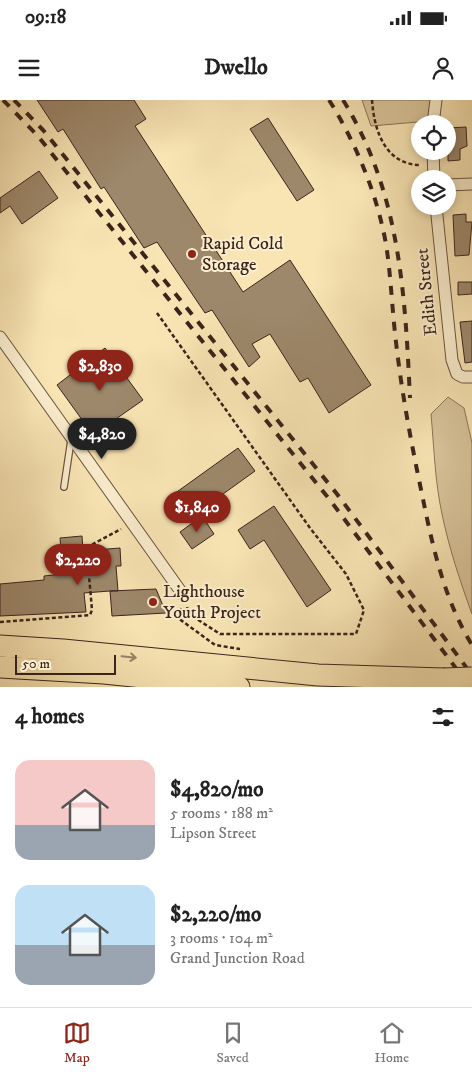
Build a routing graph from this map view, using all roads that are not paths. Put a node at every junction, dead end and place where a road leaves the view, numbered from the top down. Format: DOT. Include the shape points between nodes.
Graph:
graph roads {
  1 [pos="436,100"];
  2 [pos="435,115"];
  3 [pos="472,184"];
  4 [pos="456,185"];
  5 [pos="437,215"];
  6 [pos="0,337"];
  7 [pos="472,377"];
  8 [pos="71,440"];
  9 [pos="64,487"];
  10 [pos="184,596"];
  11 [pos="0,646"];
  12 [pos="0,667"];
  13 [pos="472,678"];
  14 [pos="240,687"];
  1 -- 2 [label="street"];
  3 -- 4 [label="street"];
  5 -- 7 [label="street, Edith Street" via="452,360 457,374"];
  6 -- 8 [label="street"];
  8 -- 9 [label="lane"];
  8 -- 10 [label="street"];
  11 -- 13 [label="highway, one-way, bridge" via="318,675"];
  12 -- 14 [label="highway"];
}
